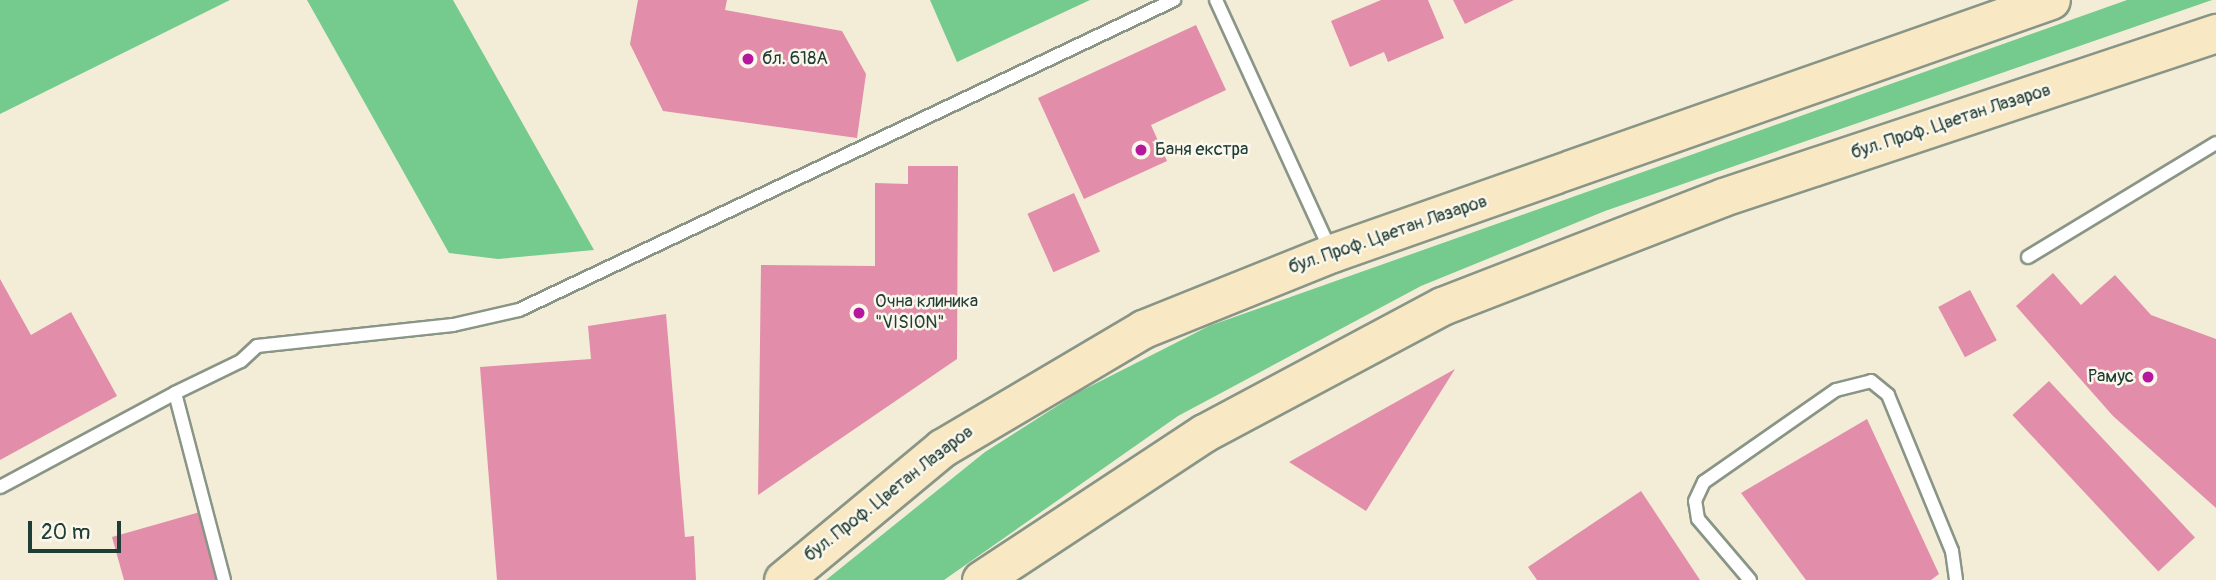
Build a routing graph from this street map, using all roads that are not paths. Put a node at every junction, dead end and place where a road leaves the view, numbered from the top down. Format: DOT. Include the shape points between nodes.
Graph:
graph roads {
  1 [pos="1174,0"];
  2 [pos="1216,0"];
  3 [pos="2051,0"];
  4 [pos="1993,11"];
  5 [pos="2216,33"];
  6 [pos="2216,143"];
  7 [pos="1332,253"];
  8 [pos="2028,257"];
  9 [pos="175,393"];
  10 [pos="0,487"];
  11 [pos="223,580"];
  12 [pos="783,580"];
  13 [pos="981,580"];
  14 [pos="1750,580"];
  15 [pos="1956,580"];
  1 -- 9 [label="lane" via="519,310 453,325 257,345"];
  2 -- 7 [label="lane"];
  3 -- 4 [label="main road, бул. Проф. Цветан Лазаров"];
  4 -- 7 [label="main road, бул. Проф. Цветан Лазаров"];
  5 -- 13 [label="main road, бул. Проф. Цветан Лазаров" via="1723,197 1442,306 1204,433"];
  6 -- 8 [label="lane"];
  7 -- 12 [label="main road, бул. Проф. Цветан Лазаров" via="1143,329 999,409"];
  9 -- 10 [label="lane"];
  9 -- 11 [label="lane"];
  14 -- 15 [label="lane" via="1698,519 1695,501 1704,482 1836,390 1871,381 1888,396 1952,551"];
}
